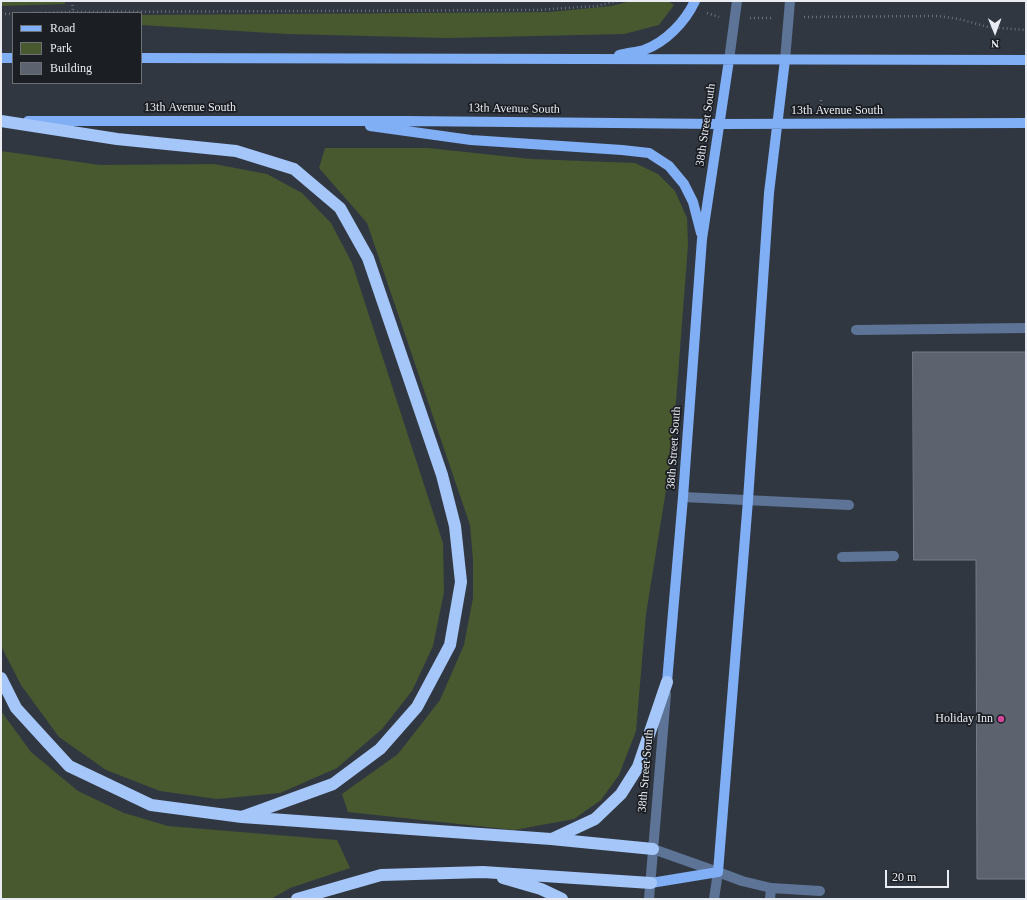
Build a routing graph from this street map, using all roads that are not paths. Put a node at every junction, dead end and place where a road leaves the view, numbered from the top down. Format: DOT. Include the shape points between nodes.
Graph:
graph roads {
  1 [pos="695,1"];
  2 [pos="737,1"];
  3 [pos="790,1"];
  4 [pos="1,58"];
  5 [pos="12,58"];
  6 [pos="142,58"];
  7 [pos="599,59"];
  8 [pos="729,60"];
  9 [pos="784,60"];
  10 [pos="1026,60"];
  11 [pos="1,121"];
  12 [pos="335,121"];
  13 [pos="1026,123"];
  14 [pos="719,124"];
  15 [pos="777,124"];
  16 [pos="702,239"];
  17 [pos="1026,328"];
  18 [pos="856,330"];
  19 [pos="683,497"];
  20 [pos="748,500"];
  21 [pos="849,505"];
  22 [pos="894,556"];
  23 [pos="842,557"];
  24 [pos="1,678"];
  25 [pos="667,682"];
  26 [pos="242,816"];
  27 [pos="551,839"];
  28 [pos="653,849"];
  29 [pos="483,872"];
  30 [pos="718,872"];
  31 [pos="650,883"];
  32 [pos="771,888"];
  33 [pos="820,891"];
  34 [pos="297,899"];
  35 [pos="562,899"];
  36 [pos="649,899"];
  37 [pos="714,899"];
  38 [pos="770,899"];
  1 -- 7 [label="main road" via="681,24 664,40 644,50"];
  2 -- 8 [label="street, 38th Street South"];
  3 -- 9 [label="street"];
  4 -- 5 [label="main road"];
  6 -- 7 [label="main road"];
  7 -- 8 [label="main road"];
  8 -- 9 [label="main road"];
  8 -- 14 [label="main road, 38th Street South"];
  9 -- 10 [label="main road"];
  9 -- 15 [label="main road"];
  11 -- 12 [label="main road, 13th Avenue South"];
  11 -- 26 [label="highway" via="117,139 236,151 294,168 340,208 368,258 442,475 455,526 461,582 450,644 418,707 380,749 333,784"];
  12 -- 14 [label="main road, 13th Avenue South"];
  12 -- 16 [label="main road" via="471,140 649,153 669,166 684,184 693,202"];
  13 -- 15 [label="main road, 13th Avenue South"];
  14 -- 15 [label="main road, 13th Avenue South"];
  14 -- 16 [label="main road, 38th Street South"];
  15 -- 20 [label="main road" via="769,193"];
  16 -- 19 [label="main road, 38th Street South"];
  17 -- 18 [label="street"];
  19 -- 20 [label="street"];
  19 -- 25 [label="main road, 38th Street South"];
  20 -- 21 [label="street"];
  20 -- 30 [label="main road"];
  22 -- 23 [label="street"];
  24 -- 26 [label="highway" via="16,708 69,766 151,805"];
  25 -- 27 [label="highway" via="638,767 621,794 595,819"];
  25 -- 28 [label="street, 38th Street South"];
  26 -- 27 [label="highway"];
  27 -- 28 [label="highway"];
  28 -- 30 [label="street"];
  28 -- 31 [label="street, 38th Street South"];
  29 -- 31 [label="highway"];
  29 -- 34 [label="highway" via="381,875"];
  29 -- 35 [label="highway" via="541,889"];
  30 -- 31 [label="main road"];
  30 -- 32 [label="street"];
  30 -- 37 [label="street"];
  31 -- 36 [label="street, 38th Street South"];
  32 -- 33 [label="street"];
  32 -- 38 [label="street"];
}
